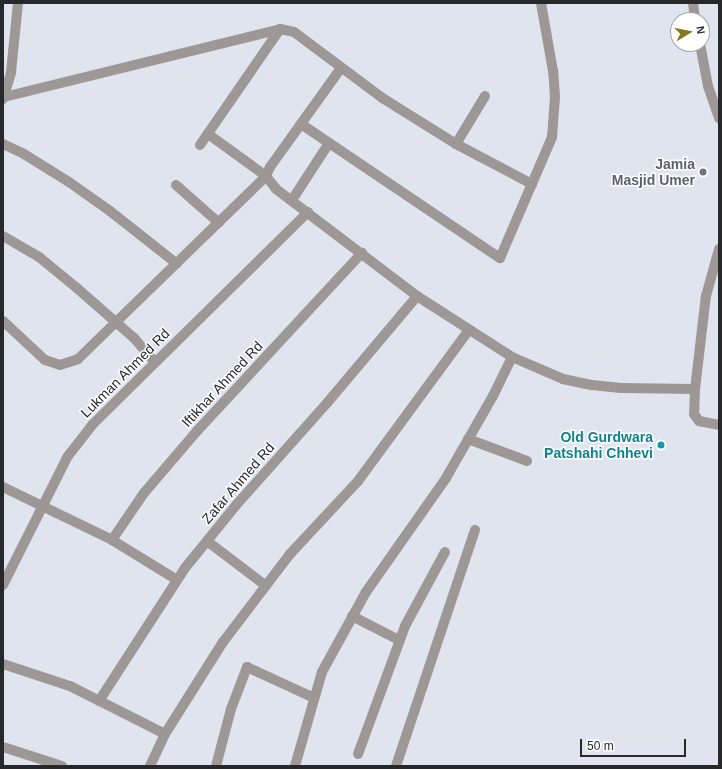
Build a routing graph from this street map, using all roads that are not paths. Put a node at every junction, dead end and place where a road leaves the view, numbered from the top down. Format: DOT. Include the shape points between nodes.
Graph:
graph roads {
  1 [pos="18,3"];
  2 [pos="541,3"];
  3 [pos="280,29"];
  4 [pos="702,52"];
  5 [pos="341,68"];
  6 [pos="485,96"];
  7 [pos="3,98"];
  8 [pos="719,118"];
  9 [pos="301,124"];
  10 [pos="208,134"];
  11 [pos="330,143"];
  12 [pos="3,144"];
  13 [pos="456,144"];
  14 [pos="200,145"];
  15 [pos="266,176"];
  16 [pos="532,184"];
  17 [pos="176,185"];
  18 [pos="292,200"];
  19 [pos="308,212"];
  20 [pos="219,223"];
  21 [pos="3,236"];
  22 [pos="719,249"];
  23 [pos="362,253"];
  24 [pos="176,264"];
  25 [pos="417,296"];
  26 [pos="3,321"];
  27 [pos="116,321"];
  28 [pos="469,330"];
  29 [pos="512,357"];
  30 [pos="155,362"];
  31 [pos="695,389"];
  32 [pos="719,425"];
  33 [pos="468,439"];
  34 [pos="527,461"];
  35 [pos="3,487"];
  36 [pos="42,504"];
  37 [pos="474,530"];
  38 [pos="112,540"];
  39 [pos="207,541"];
  40 [pos="445,552"];
  41 [pos="177,580"];
  42 [pos="3,585"];
  43 [pos="266,586"];
  44 [pos="352,616"];
  45 [pos="399,640"];
  46 [pos="3,664"];
  47 [pos="314,698"];
  48 [pos="99,701"];
  49 [pos="165,734"];
  50 [pos="3,747"];
  51 [pos="358,754"];
  52 [pos="47,763"];
  53 [pos="62,766"];
  54 [pos="150,766"];
  55 [pos="216,766"];
  56 [pos="296,766"];
  57 [pos="396,766"];
  1 -- 7 [label="street" via="11,72"];
  2 -- 16 [label="street" via="555,97 552,137"];
  3 -- 5 [label="street" via="294,32"];
  3 -- 7 [label="street"];
  3 -- 10 [label="street"];
  4 -- 8 [label="street" via="708,86"];
  5 -- 9 [label="street"];
  5 -- 13 [label="street" via="384,99"];
  6 -- 13 [label="street"];
  9 -- 11 [label="street"];
  9 -- 15 [label="street"];
  10 -- 14 [label="street"];
  10 -- 15 [label="street"];
  11 -- 16 [label="street" via="500,258"];
  11 -- 18 [label="street"];
  12 -- 24 [label="street" via="69,182"];
  13 -- 16 [label="street"];
  15 -- 18 [label="street" via="276,188"];
  15 -- 20 [label="street"];
  17 -- 20 [label="street"];
  18 -- 19 [label="street"];
  19 -- 23 [label="street"];
  19 -- 30 [label="street, Lukman Ahmed Rd"];
  20 -- 24 [label="street"];
  21 -- 27 [label="street" via="39,257"];
  22 -- 31 [label="street" via="706,296"];
  23 -- 25 [label="street"];
  23 -- 38 [label="street, Iftikhar Ahmed Rd" via="197,431 144,493"];
  24 -- 27 [label="street"];
  25 -- 28 [label="street"];
  25 -- 39 [label="street, Zafar Ahmed Rd"];
  26 -- 27 [label="street" via="45,360 60,365 78,359"];
  27 -- 30 [label="street"];
  28 -- 29 [label="street"];
  28 -- 43 [label="street" via="358,481 290,554"];
  29 -- 31 [label="street" via="563,379 592,385"];
  29 -- 33 [label="street"];
  30 -- 36 [label="street, Lukman Ahmed Rd" via="93,424 68,456"];
  31 -- 32 [label="street" via="694,414 699,421"];
  33 -- 34 [label="street"];
  33 -- 44 [label="street" via="446,478"];
  35 -- 36 [label="street"];
  36 -- 38 [label="street"];
  36 -- 42 [label="street, Lukman Ahmed Rd"];
  37 -- 57 [label="street"];
  38 -- 41 [label="street"];
  39 -- 41 [label="street, Zafar Ahmed Rd"];
  39 -- 43 [label="street"];
  40 -- 45 [label="street"];
  41 -- 48 [label="street, Zafar Ahmed Rd"];
  43 -- 49 [label="street" via="224,642"];
  44 -- 45 [label="street"];
  44 -- 47 [label="street" via="322,672"];
  45 -- 51 [label="street"];
  46 -- 48 [label="street" via="70,686"];
  47 -- 55 [label="street" via="247,667 231,709"];
  47 -- 56 [label="street"];
  48 -- 49 [label="street"];
  49 -- 54 [label="street"];
  50 -- 52 [label="street"];
  52 -- 53 [label="street"];
}
